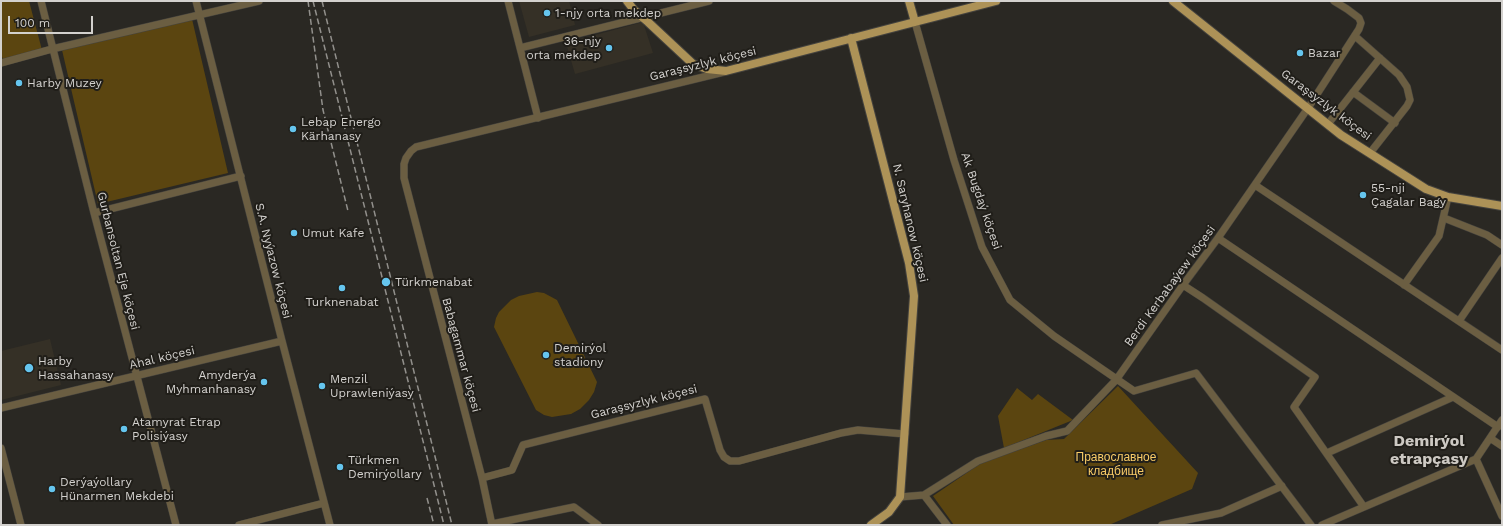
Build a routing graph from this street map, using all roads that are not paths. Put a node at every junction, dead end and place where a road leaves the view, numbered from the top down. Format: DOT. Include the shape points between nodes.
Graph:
graph roads {
  1 [pos="41,1"];
  2 [pos="196,1"];
  3 [pos="259,1"];
  4 [pos="508,1"];
  5 [pos="627,1"];
  6 [pos="709,1"];
  7 [pos="909,1"];
  8 [pos="996,1"];
  9 [pos="1173,1"];
  10 [pos="1334,1"];
  11 [pos="200,14"];
  12 [pos="643,17"];
  13 [pos="915,22"];
  14 [pos="1355,36"];
  15 [pos="852,38"];
  16 [pos="520,48"];
  17 [pos="52,49"];
  18 [pos="1380,58"];
  19 [pos="1,63"];
  20 [pos="726,71"];
  21 [pos="1353,92"];
  22 [pos="1308,108"];
  23 [pos="538,118"];
  24 [pos="1395,123"];
  25 [pos="1328,124"];
  26 [pos="416,147"];
  27 [pos="1370,153"];
  28 [pos="241,176"];
  29 [pos="1255,185"];
  30 [pos="1448,196"];
  31 [pos="1502,206"];
  32 [pos="94,213"];
  33 [pos="1444,218"];
  34 [pos="1218,238"];
  35 [pos="1502,245"];
  36 [pos="1502,258"];
  37 [pos="1183,285"];
  38 [pos="1404,285"];
  39 [pos="1459,321"];
  40 [pos="282,341"];
  41 [pos="1502,350"];
  42 [pos="136,375"];
  43 [pos="1116,380"];
  44 [pos="1453,397"];
  45 [pos="1,408"];
  46 [pos="1502,420"];
  47 [pos="1498,427"];
  48 [pos="905,434"];
  49 [pos="1490,438"];
  50 [pos="1502,446"];
  51 [pos="1,448"];
  52 [pos="1327,453"];
  53 [pos="1476,459"];
  54 [pos="482,478"];
  55 [pos="1282,486"];
  56 [pos="924,495"];
  57 [pos="900,497"];
  58 [pos="324,503"];
  59 [pos="1364,507"];
  60 [pos="1502,516"];
  61 [pos="20,525"];
  62 [pos="176,525"];
  63 [pos="239,525"];
  64 [pos="330,525"];
  65 [pos="492,525"];
  66 [pos="598,525"];
  67 [pos="872,525"];
  68 [pos="947,525"];
  69 [pos="1162,525"];
  70 [pos="1311,525"];
  71 [pos="1322,525"];
  1 -- 17 [label="street, Gurbansoltan Eje köçesi"];
  2 -- 11 [label="street, S.A. Nyýazow köçesi"];
  3 -- 11 [label="street"];
  4 -- 16 [label="street"];
  5 -- 12 [label="main road"];
  6 -- 12 [label="street"];
  7 -- 13 [label="main road, Ak Bugdaý köçesi"];
  8 -- 13 [label="main road, Garaşsyzlyk köçesi"];
  9 -- 22 [label="main road, Garaşsyzlyk köçesi"];
  10 -- 14 [label="street, Berdi Kerbabaýew köçesi" via="1359,18 1360,26"];
  11 -- 17 [label="street"];
  11 -- 28 [label="street, S.A. Nyýazow köçesi"];
  12 -- 16 [label="street"];
  12 -- 20 [label="main road" via="693,64"];
  13 -- 15 [label="main road, Garaşsyzlyk köçesi"];
  13 -- 43 [label="street, Ak Bugdaý köçesi" via="954,160 982,247 1010,300 1054,336"];
  14 -- 18 [label="street"];
  14 -- 22 [label="street, Berdi Kerbabaýew köçesi"];
  15 -- 20 [label="main road, Garaşsyzlyk köçesi"];
  15 -- 48 [label="main road, N. Saryhanow köçesi" via="909,263 914,296"];
  16 -- 23 [label="street"];
  17 -- 19 [label="street"];
  17 -- 32 [label="street, Gurbansoltan Eje köçesi"];
  18 -- 21 [label="street"];
  18 -- 24 [label="street" via="1399,75 1410,100"];
  20 -- 23 [label="street, Garaşsyzlyk köçesi"];
  21 -- 24 [label="street"];
  21 -- 25 [label="street"];
  22 -- 25 [label="main road, Garaşsyzlyk köçesi"];
  22 -- 29 [label="street, Berdi Kerbabaýew köçesi"];
  23 -- 26 [label="street, Garaşsyzlyk köçesi"];
  24 -- 27 [label="street"];
  25 -- 27 [label="main road, Garaşsyzlyk köçesi"];
  26 -- 54 [label="street, Babagammar köçesi" via="406,158 404,178"];
  27 -- 30 [label="main road, Garaşsyzlyk köçesi" via="1426,189"];
  28 -- 32 [label="street"];
  28 -- 40 [label="street, S.A. Nyýazow köçesi"];
  29 -- 34 [label="street, Berdi Kerbabaýew köçesi"];
  29 -- 38 [label="street"];
  30 -- 31 [label="main road, Garaşsyzlyk köçesi"];
  30 -- 33 [label="street"];
  32 -- 42 [label="street, Gurbansoltan Eje köçesi"];
  33 -- 35 [label="street" via="1488,235"];
  33 -- 38 [label="street" via="1439,236"];
  34 -- 37 [label="street, Berdi Kerbabaýew köçesi"];
  34 -- 44 [label="street"];
  36 -- 39 [label="street"];
  37 -- 43 [label="street, Berdi Kerbabaýew köçesi"];
  37 -- 52 [label="street" via="1315,376 1294,407"];
  38 -- 39 [label="street"];
  39 -- 41 [label="street"];
  40 -- 42 [label="street, Ahal köçesi"];
  40 -- 58 [label="street, S.A. Nyýazow köçesi"];
  42 -- 45 [label="street, Ahal köçesi"];
  42 -- 62 [label="street, Gurbansoltan Eje köçesi"];
  43 -- 55 [label="street, Ak Bugdaý köçesi" via="1134,390 1196,373"];
  43 -- 56 [label="street, Berdi Kerbabaýew köçesi" via="1067,431 978,461"];
  44 -- 47 [label="street"];
  44 -- 52 [label="street"];
  46 -- 47 [label="street"];
  47 -- 49 [label="street"];
  48 -- 54 [label="street, Garaşsyzlyk köçesi" via="858,430 739,461 730,461 720,450 705,399 523,444 512,470"];
  48 -- 57 [label="main road, N. Saryhanow köçesi"];
  49 -- 50 [label="street"];
  49 -- 53 [label="street"];
  51 -- 61 [label="street"];
  52 -- 59 [label="street"];
  53 -- 59 [label="street"];
  53 -- 60 [label="street"];
  54 -- 65 [label="street, Babagammar köçesi"];
  55 -- 69 [label="street" via="1221,514"];
  55 -- 70 [label="street"];
  56 -- 57 [label="street, Berdi Kerbabaýew köçesi"];
  56 -- 68 [label="street"];
  57 -- 67 [label="main road" via="889,512"];
  58 -- 63 [label="street"];
  58 -- 64 [label="street, S.A. Nyýazow köçesi"];
  59 -- 71 [label="street"];
  65 -- 66 [label="street" via="574,507"];
}
